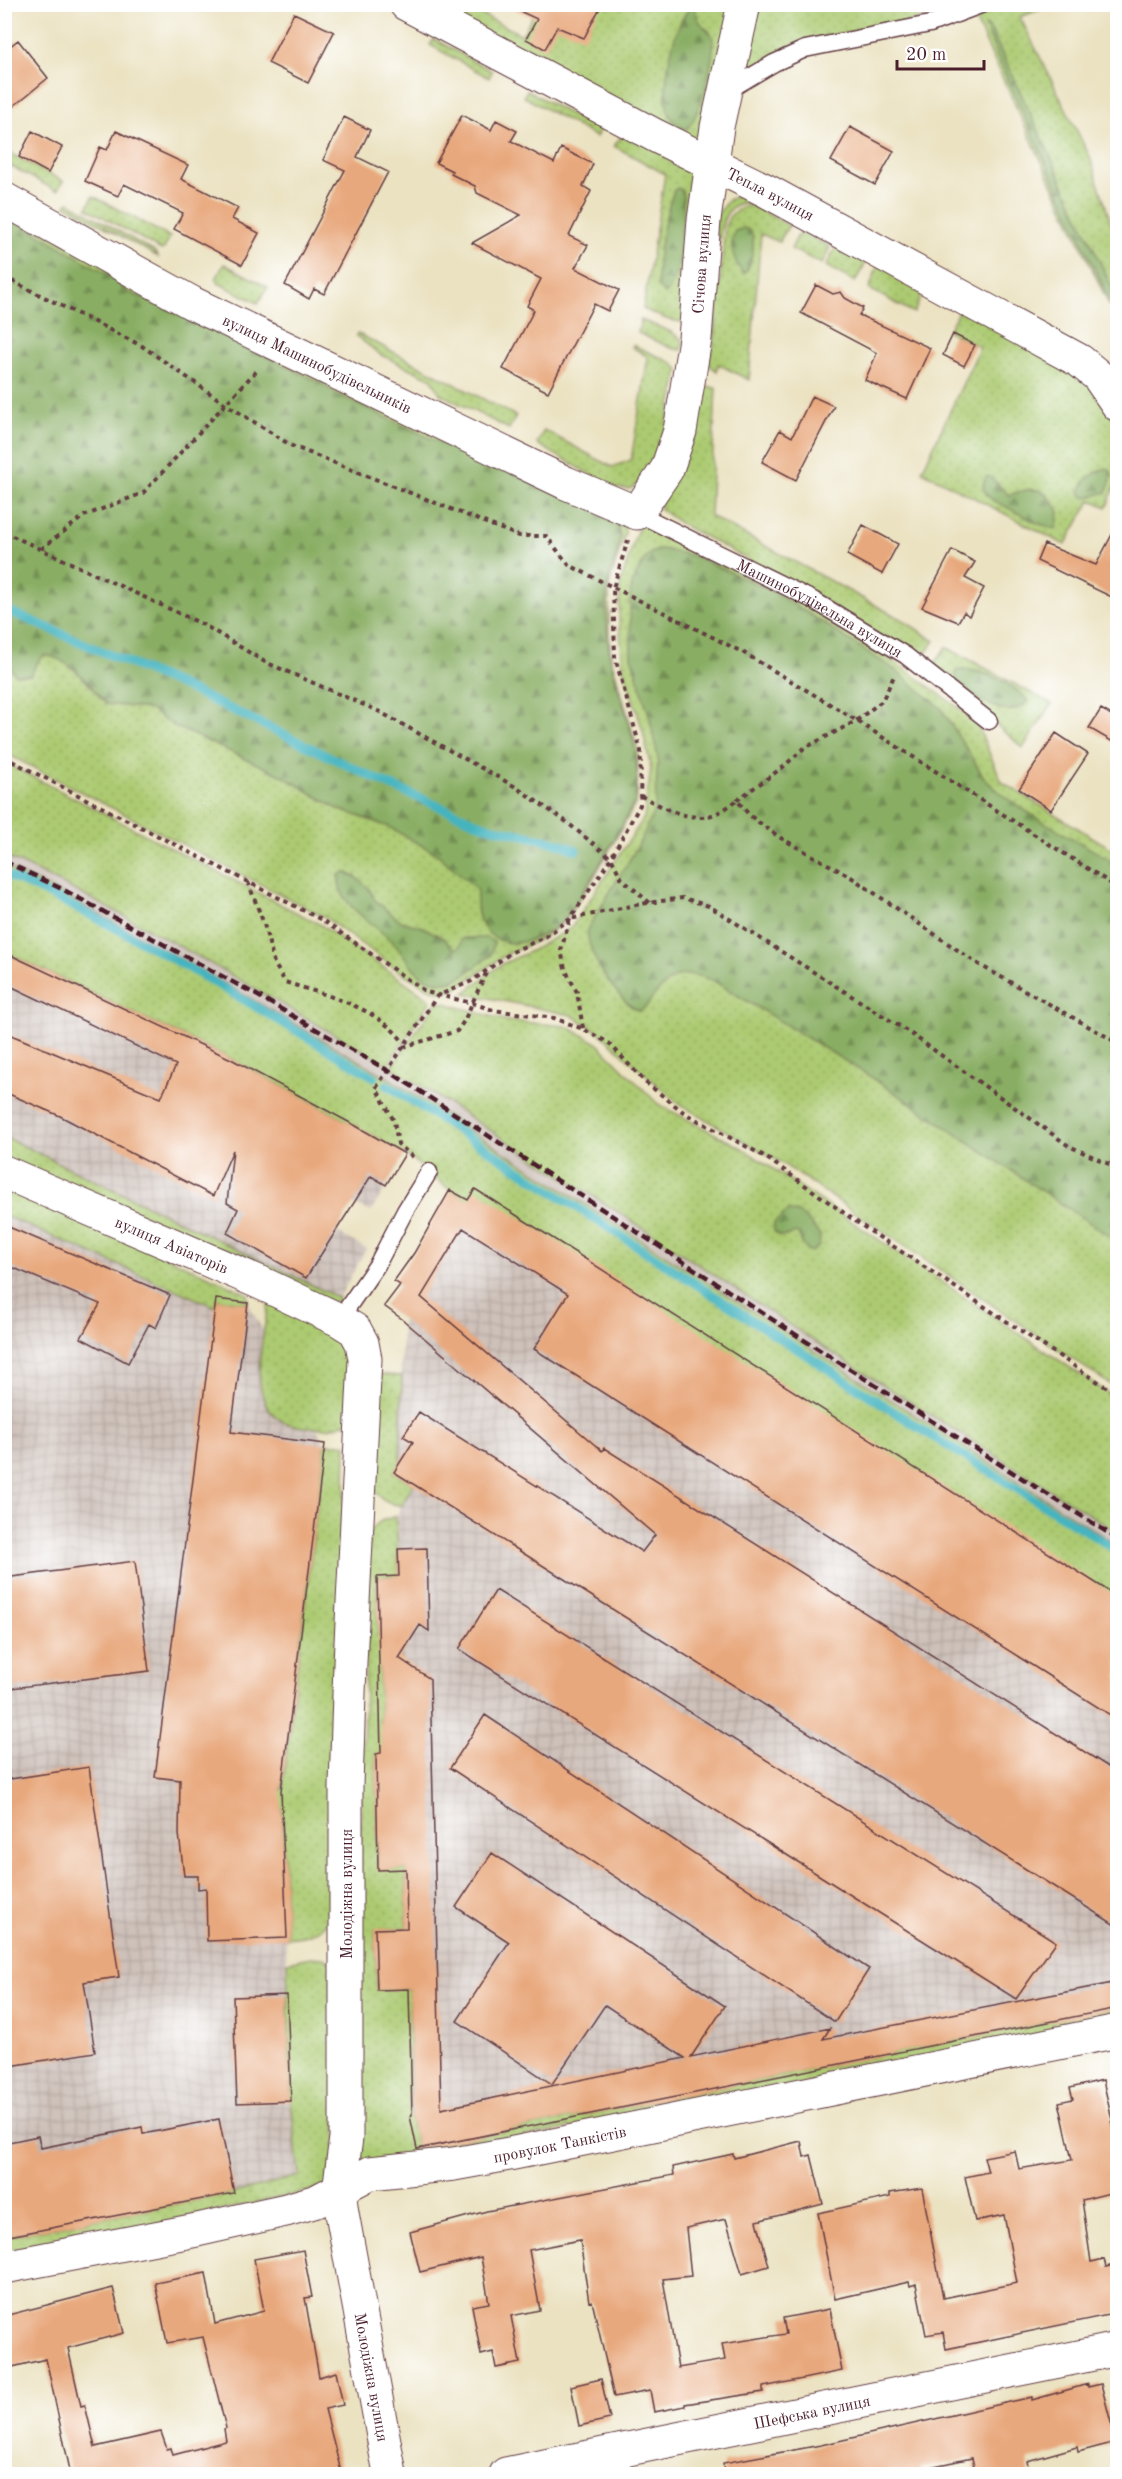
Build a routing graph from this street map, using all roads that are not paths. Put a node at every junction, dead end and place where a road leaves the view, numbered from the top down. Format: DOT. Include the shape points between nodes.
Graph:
graph roads {
  1 [pos="406,4"];
  2 [pos="744,4"];
  3 [pos="983,4"];
  4 [pos="724,92"];
  5 [pos="711,165"];
  6 [pos="4,199"];
  7 [pos="1118,405"];
  8 [pos="636,513"];
  9 [pos="988,721"];
  10 [pos="4,1172"];
  11 [pos="429,1172"];
  12 [pos="339,1320"];
  13 [pos="1118,2031"];
  14 [pos="339,2191"];
  15 [pos="4,2266"];
  16 [pos="1118,2349"];
  17 [pos="390,2475"];
  18 [pos="506,2475"];
  1 -- 5 [label="street, Тепла вулиця"];
  2 -- 4 [label="street, Січова вулиця"];
  3 -- 4 [label="lane" via="930,24 805,49"];
  4 -- 5 [label="street, Січова вулиця"];
  5 -- 7 [label="street, Тепла вулиця" via="767,191 1080,361 1098,376"];
  5 -- 8 [label="street, Січова вулиця" via="695,339 680,431 667,469"];
  6 -- 8 [label="street, вулиця Машинобудівельників" via="192,303"];
  8 -- 9 [label="lane, Машинобудівельна вулиця" via="813,600 905,655"];
  10 -- 12 [label="street, вулиця Авіаторів"];
  11 -- 12 [label="lane" via="376,1265"];
  12 -- 14 [label="street, Молодіжна вулиця" via="355,1330 365,1359 349,1674 346,2138"];
  13 -- 14 [label="street, провулок Танкістів" via="509,2154 370,2173"];
  14 -- 15 [label="street, провулок Танкістів" via="253,2218"];
  14 -- 17 [label="street, Молодіжна вулиця"];
  16 -- 18 [label="street, Шефська вулиця"];
}
